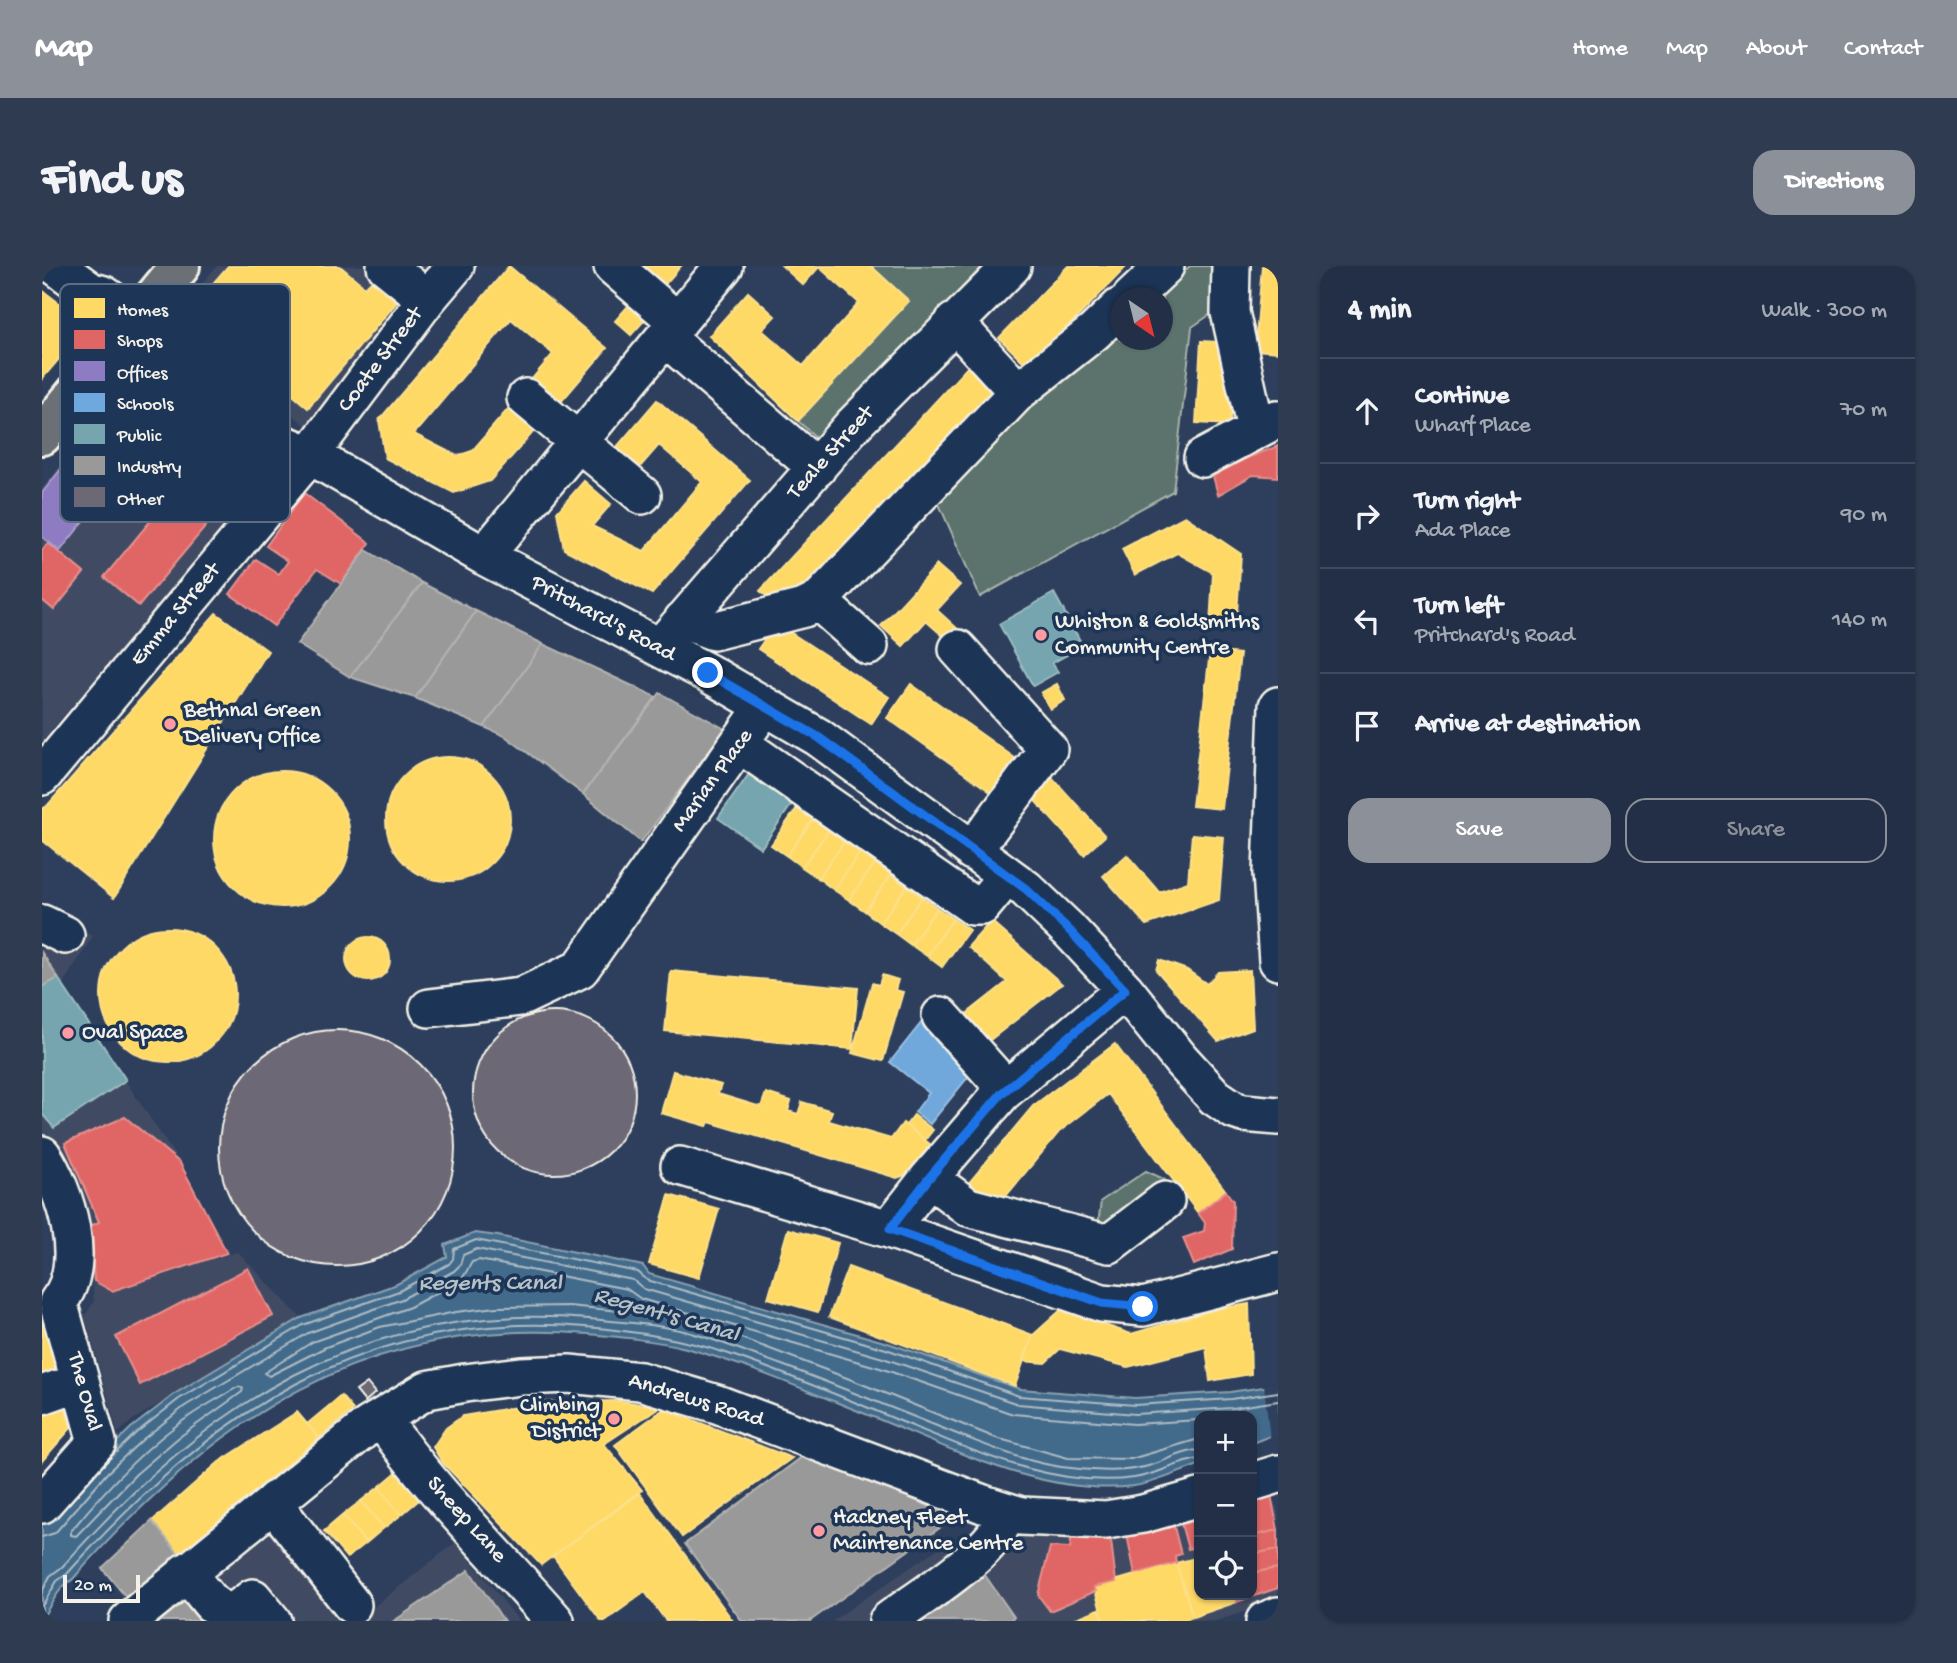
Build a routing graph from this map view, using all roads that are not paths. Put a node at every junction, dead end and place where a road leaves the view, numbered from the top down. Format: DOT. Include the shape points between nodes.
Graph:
graph roads {
  1 [pos="56,266"];
  2 [pos="180,266"];
  3 [pos="386,266"];
  4 [pos="455,266"];
  5 [pos="613,266"];
  6 [pos="724,266"];
  7 [pos="1012,266"];
  8 [pos="1165,266"];
  9 [pos="1231,266"];
  10 [pos="82,284"];
  11 [pos="165,284"];
  12 [pos="1143,287"];
  13 [pos="427,299"];
  14 [pos="1110,317"];
  15 [pos="954,322"];
  16 [pos="671,329"];
  17 [pos="1018,393"];
  18 [pos="526,398"];
  19 [pos="60,413"];
  20 [pos="1267,424"];
  21 [pos="42,435"];
  22 [pos="577,441"];
  23 [pos="290,447"];
  24 [pos="310,455"];
  25 [pos="1203,458"];
  26 [pos="817,468"];
  27 [pos="290,479"];
  28 [pos="642,495"];
  29 [pos="254,522"];
  30 [pos="484,556"];
  31 [pos="818,601"];
  32 [pos="683,620"];
  33 [pos="869,646"];
  34 [pos="660,649"];
  35 [pos="958,649"];
  36 [pos="765,706"];
  37 [pos="1278,706"];
  38 [pos="740,744"];
  39 [pos="42,776"];
  40 [pos="972,851"];
  41 [pos="1007,876"];
  42 [pos="1278,961"];
  43 [pos="1125,990"];
  44 [pos="429,1008"];
  45 [pos="941,1016"];
  46 [pos="1006,1089"];
  47 [pos="1278,1116"];
  48 [pos="42,1155"];
  49 [pos="680,1166"];
  50 [pos="929,1178"];
  51 [pos="1165,1201"];
  52 [pos="882,1227"];
  53 [pos="1278,1272"];
  54 [pos="50,1300"];
  55 [pos="380,1418"];
  56 [pos="1278,1474"];
  57 [pos="1257,1480"];
  58 [pos="1194,1499"];
  59 [pos="275,1500"];
  60 [pos="42,1504"];
  61 [pos="1006,1512"];
  62 [pos="186,1572"];
  63 [pos="352,1605"];
  64 [pos="1278,1616"];
  65 [pos="128,1621"];
  66 [pos="271,1621"];
  67 [pos="555,1621"];
  68 [pos="888,1621"];
  69 [pos="1265,1621"];
  1 -- 10 [label="street, Pritchard's Road"];
  2 -- 11 [label="main road"];
  3 -- 13 [label="street"];
  4 -- 13 [label="street, Coate Street"];
  5 -- 16 [label="street"];
  6 -- 16 [label="street"];
  7 -- 15 [label="street, Teale Street"];
  8 -- 12 [label="street"];
  9 -- 20 [label="street" via="1230,312"];
  13 -- 24 [label="street, Coate Street"];
  14 -- 17 [label="street"];
  15 -- 17 [label="street"];
  15 -- 26 [label="street, Teale Street"];
  16 -- 22 [label="street"];
  16 -- 26 [label="street"];
  17 -- 31 [label="street"];
  18 -- 22 [label="street"];
  19 -- 21 [label="main road"];
  20 -- 25 [label="street"];
  22 -- 28 [label="street"];
  22 -- 30 [label="street"];
  23 -- 24 [label="street, Pritchard's Road"];
  24 -- 27 [label="street, Emma Street"];
  24 -- 30 [label="street, Pritchard's Road"];
  26 -- 32 [label="street, Teale Street"];
  29 -- 39 [label="street, Emma Street"];
  30 -- 34 [label="street, Pritchard's Road"];
  31 -- 32 [label="street" via="713,631"];
  31 -- 33 [label="street"];
  32 -- 34 [label="street, Teale Street"];
  34 -- 36 [label="street, Pritchard's Road"];
  35 -- 40 [label="street" via="1048,749"];
  36 -- 38 [label="street, Marian Place"];
  36 -- 40 [label="street, Pritchard's Road" via="818,737"];
  37 -- 42 [label="street" via="1272,873"];
  38 -- 41 [label="street" via="974,906 982,906"];
  38 -- 44 [label="street, Marian Place" via="580,969 521,997"];
  40 -- 41 [label="street, Pritchard's Road"];
  41 -- 43 [label="street, Pritchard's Road" via="1069,930"];
  43 -- 46 [label="street"];
  43 -- 47 [label="street, Pritchard's Road" via="1215,1097 1243,1113"];
  45 -- 46 [label="street"];
  46 -- 50 [label="street"];
  48 -- 54 [label="street, The Oval" via="67,1211 72,1240 70,1283 66,1292"];
  49 -- 52 [label="street" via="760,1205"];
  50 -- 51 [label="street" via="968,1207 1109,1244"];
  50 -- 52 [label="street"];
  52 -- 53 [label="street" via="1122,1306 1143,1307"];
  54 -- 60 [label="street, The Oval" via="97,1442"];
  55 -- 59 [label="street, Andrews Road"];
  55 -- 61 [label="street, Andrews Road" via="427,1390 465,1382 569,1374 640,1381 718,1404"];
  55 -- 67 [label="street, Sheep Lane"];
  56 -- 57 [label="street"];
  58 -- 61 [label="street, Andrews Road" via="1106,1520"];
  59 -- 62 [label="street, Andrews Road"];
  59 -- 63 [label="street"];
  61 -- 68 [label="street" via="1005,1521 984,1550"];
  62 -- 65 [label="street, Andrews Road"];
  62 -- 66 [label="street" via="211,1603 230,1615 253,1598"];
  64 -- 69 [label="street"];
}
